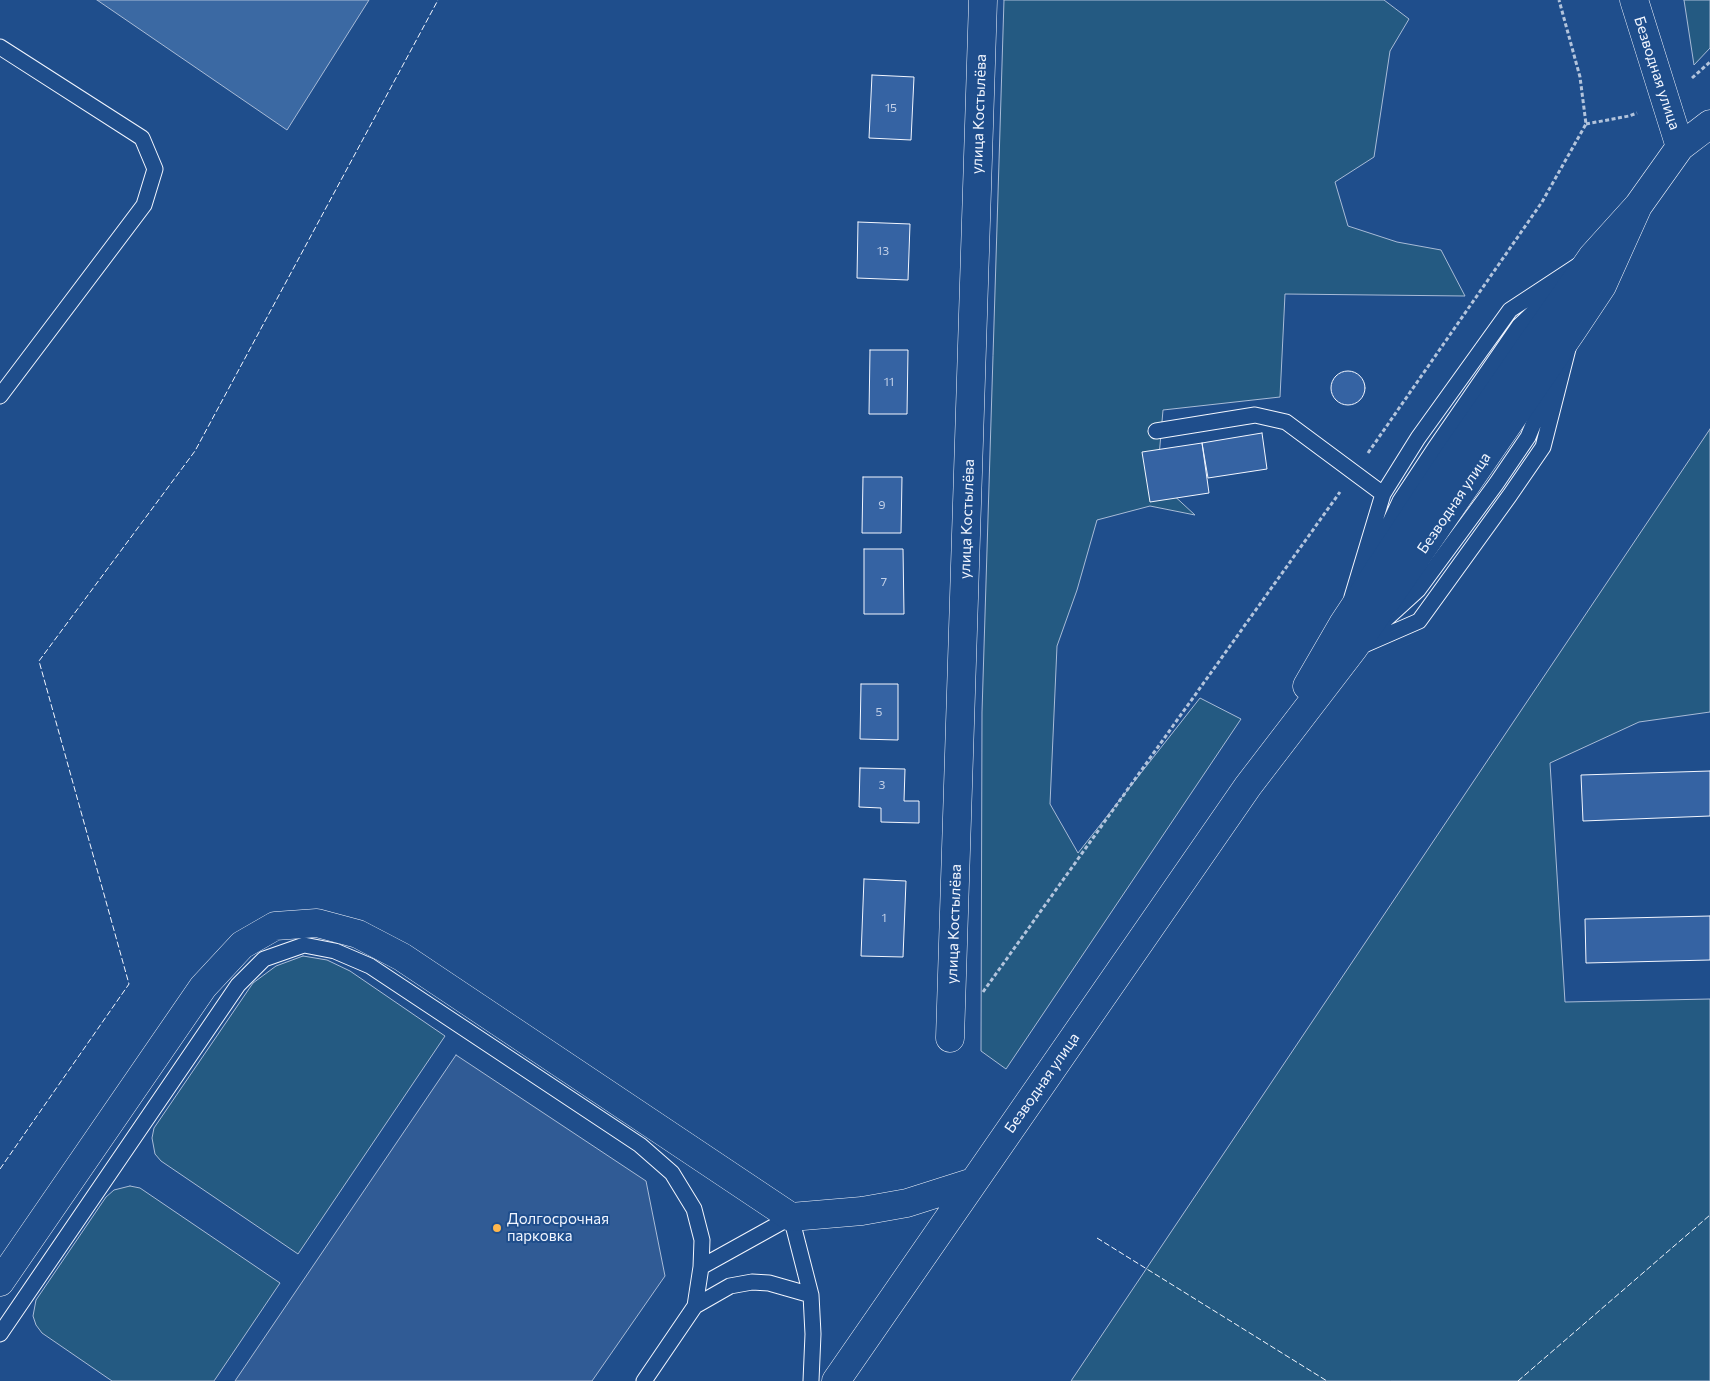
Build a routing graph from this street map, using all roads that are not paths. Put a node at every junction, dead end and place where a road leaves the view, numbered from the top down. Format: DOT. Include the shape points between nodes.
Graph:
graph roads {
  1 [pos="983,0"];
  2 [pos="1634,0"];
  3 [pos="0,47"];
  4 [pos="1710,124"];
  5 [pos="1680,147"];
  6 [pos="1638,206"];
  7 [pos="1592,257"];
  8 [pos="1572,331"];
  9 [pos="0,396"];
  10 [pos="1156,430"];
  11 [pos="1383,494"];
  12 [pos="1343,624"];
  13 [pos="1353,649"];
  14 [pos="1248,786"];
  15 [pos="950,1038"];
  16 [pos="973,1182"];
  17 [pos="791,1216"];
  18 [pos="701,1268"];
  19 [pos="0,1282"];
  20 [pos="811,1295"];
  21 [pos="695,1306"];
  22 [pos="0,1334"];
  23 [pos="644,1381"];
  24 [pos="811,1381"];
  25 [pos="836,1381"];
  1 -- 15 [label="main road, улица Костылёва"];
  2 -- 5 [label="main road, Безводная улица"];
  3 -- 9 [label="lane" via="142,138 155,169 144,205"];
  4 -- 5 [label="main road, Безводная улица"];
  5 -- 6 [label="main road, Безводная улица"];
  6 -- 7 [label="main road, Безводная улица"];
  6 -- 8 [label="main road, Безводная улица" via="1602,286"];
  7 -- 11 [label="lane" via="1510,310 1418,438"];
  7 -- 12 [label="main road, Безводная улица" via="1452,458"];
  8 -- 13 [label="main road, Безводная улица"];
  8 -- 13 [label="lane" via="1543,447 1538,455 1419,621"];
  10 -- 11 [label="lane" via="1255,415 1286,422"];
  11 -- 12 [label="lane"];
  12 -- 14 [label="main road, Безводная улица"];
  13 -- 14 [label="main road, Безводная улица"];
  14 -- 16 [label="main road, Безводная улица"];
  16 -- 17 [label="main road" via="907,1203 862,1211"];
  16 -- 25 [label="main road, Безводная улица"];
  17 -- 18 [label="lane"];
  17 -- 19 [label="main road" via="402,957 358,934 317,923 275,926 242,945 203,987"];
  17 -- 20 [label="lane"];
  18 -- 21 [label="lane"];
  18 -- 22 [label="lane" via="702,1240 694,1209 672,1172 640,1145 370,966 335,951 304,945 264,959 238,985"];
  20 -- 21 [label="lane" via="770,1283 752,1282 730,1286"];
  20 -- 24 [label="lane"];
  21 -- 23 [label="lane"];
}
